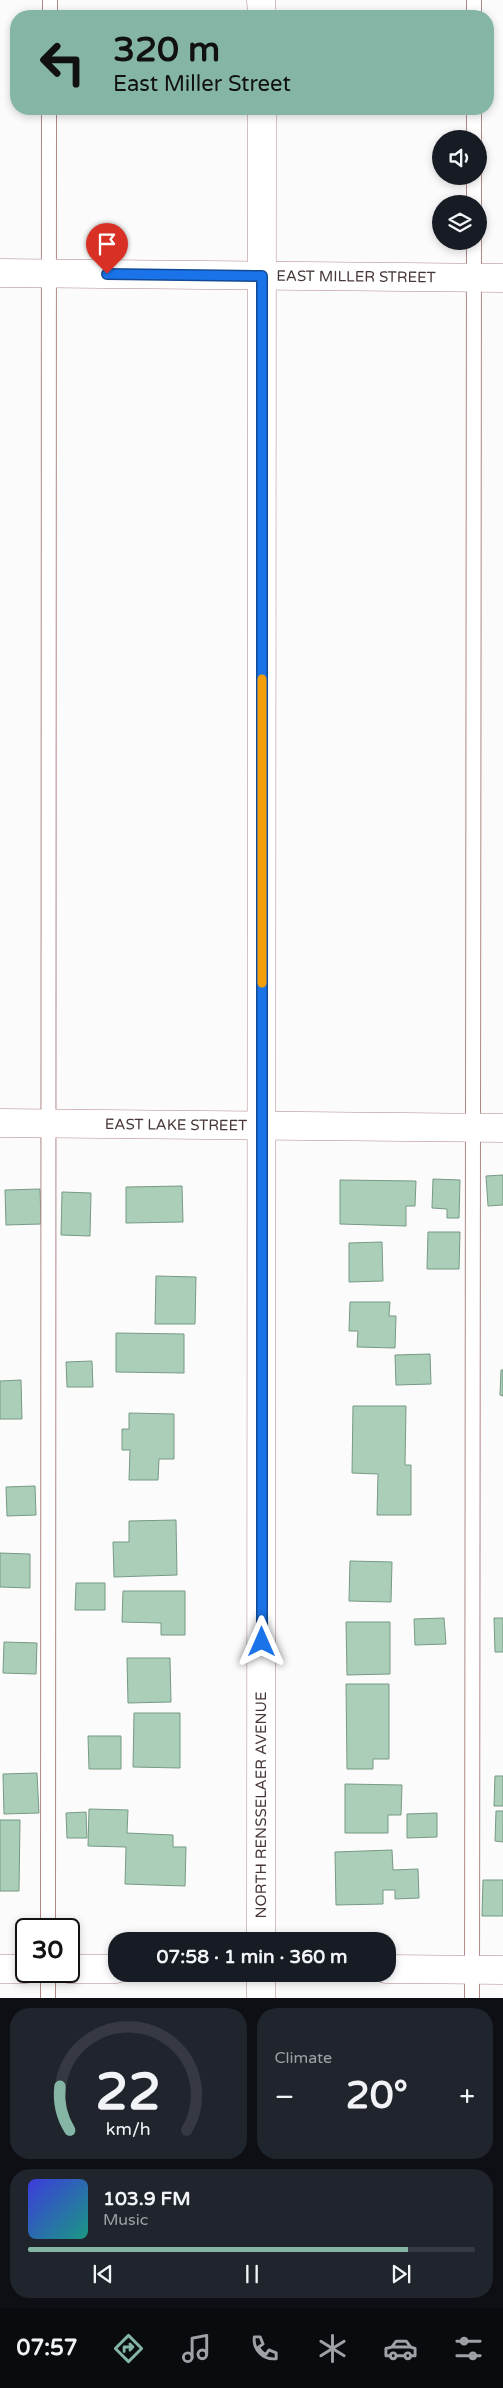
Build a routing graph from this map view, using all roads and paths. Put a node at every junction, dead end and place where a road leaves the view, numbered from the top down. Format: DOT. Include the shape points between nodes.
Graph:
graph roads {
  1 [pos="50,115"];
  2 [pos="262,115"];
  3 [pos="474,115"];
  4 [pos="474,130"];
  5 [pos="474,250"];
  6 [pos="0,273"];
  7 [pos="49,274"];
  8 [pos="262,276"];
  9 [pos="474,278"];
  10 [pos="503,278"];
  11 [pos="0,1123"];
  12 [pos="50,1123"];
  13 [pos="262,1124"];
  14 [pos="473,1127"];
  15 [pos="503,1128"];
  16 [pos="48,1918"];
  17 [pos="261,1932"];
  18 [pos="0,1969"];
  19 [pos="15,1969"];
  20 [pos="80,1969"];
  21 [pos="108,1969"];
  22 [pos="396,1969"];
  23 [pos="472,1969"];
  24 [pos="503,1970"];
  25 [pos="261,1982"];
  26 [pos="48,1983"];
  27 [pos="48,1998"];
  28 [pos="261,1998"];
  29 [pos="472,1998"];
  1 -- 7 [label="lane"];
  2 -- 8 [label="street, NORTH RENSSELAER AVENUE"];
  3 -- 4 [label="lane"];
  5 -- 9 [label="lane"];
  6 -- 7 [label="street, EAST MILLER STREET"];
  7 -- 8 [label="street, EAST MILLER STREET"];
  7 -- 12 [label="lane"];
  8 -- 9 [label="street, EAST MILLER STREET"];
  8 -- 13 [label="street, NORTH RENSSELAER AVENUE"];
  9 -- 10 [label="street, EAST MILLER STREET"];
  9 -- 14 [label="lane"];
  11 -- 12 [label="street, EAST LAKE STREET"];
  12 -- 13 [label="street, EAST LAKE STREET"];
  12 -- 16 [label="lane"];
  13 -- 14 [label="street, EAST LAKE STREET"];
  13 -- 17 [label="street, NORTH RENSSELAER AVENUE"];
  14 -- 15 [label="street, EAST LAKE STREET"];
  14 -- 23 [label="lane"];
  18 -- 19 [label="street"];
  20 -- 21 [label="street"];
  22 -- 23 [label="street"];
  23 -- 24 [label="street"];
  23 -- 29 [label="lane"];
  25 -- 28 [label="street"];
  26 -- 27 [label="lane"];
}
